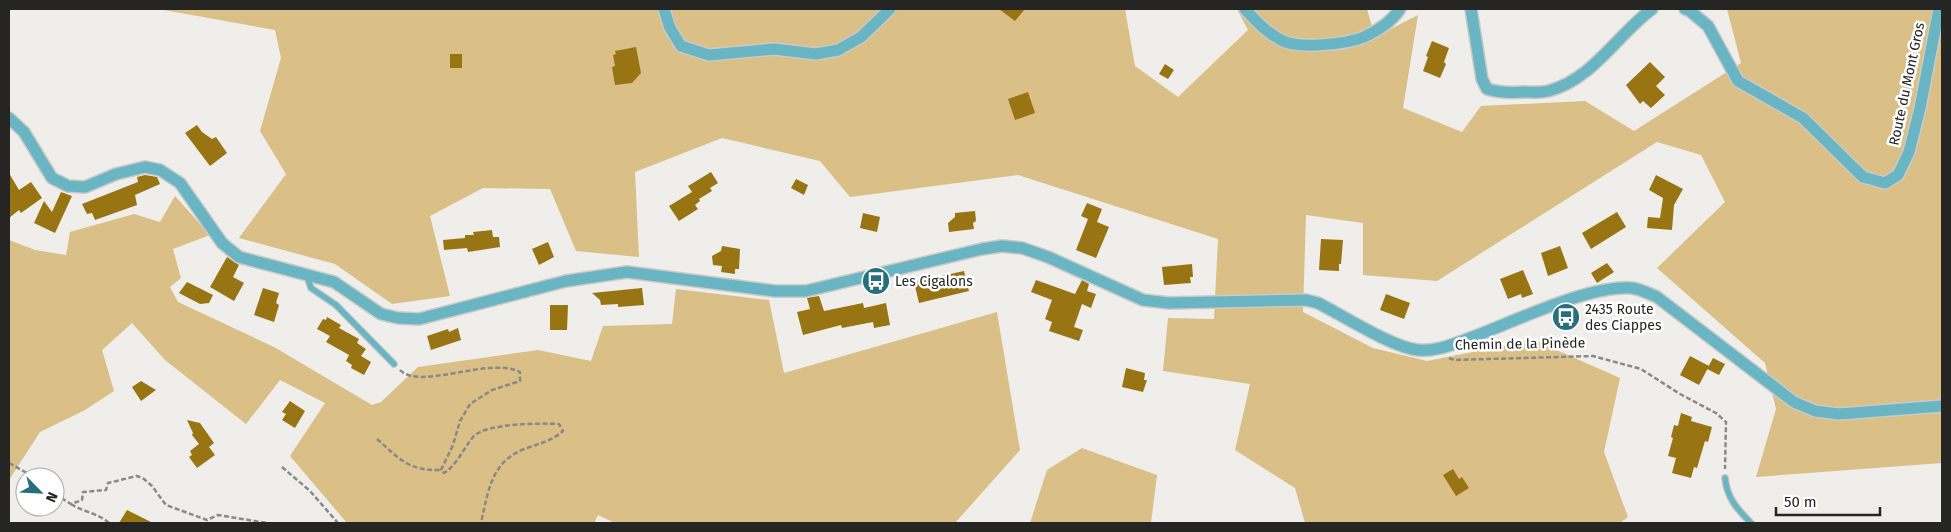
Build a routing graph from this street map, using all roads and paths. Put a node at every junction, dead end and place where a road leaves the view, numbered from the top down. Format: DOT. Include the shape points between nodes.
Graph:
graph roads {
  1 [pos="664,9"];
  2 [pos="890,9"];
  3 [pos="1245,9"];
  4 [pos="1400,9"];
  5 [pos="1471,9"];
  6 [pos="1652,9"];
  7 [pos="1685,9"];
  8 [pos="1939,9"];
  9 [pos="9,118"];
  10 [pos="307,276"];
  11 [pos="1428,350"];
  12 [pos="394,364"];
  13 [pos="1942,406"];
  14 [pos="377,440"];
  15 [pos="282,467"];
  16 [pos="441,470"];
  17 [pos="1725,478"];
  18 [pos="65,500"];
  19 [pos="71,504"];
  20 [pos="208,522"];
  21 [pos="110,523"];
  22 [pos="267,523"];
  23 [pos="338,523"];
  24 [pos="481,523"];
  25 [pos="1751,523"];
  1 -- 2 [label="street" via="681,46 709,55 774,49 816,54 838,50 861,37"];
  3 -- 4 [label="street" via="1263,28 1284,42 1303,46 1362,38 1380,28"];
  5 -- 6 [label="street" via="1482,79 1486,89 1500,93 1546,92 1566,85 1585,74 1638,19"];
  7 -- 8 [label="street, Route du Mont Gros" via="1708,26 1738,81 1803,118 1863,177 1885,183 1898,174 1909,152"];
  9 -- 10 [label="street" via="24,132 52,178 68,186 85,187 116,174 145,167 160,170 180,183 222,243 239,257"];
  10 -- 11 [label="street" via="334,282 381,314 419,319 566,281 627,272 767,290 806,291 982,248 1002,246 1022,248 1048,257 1143,300 1168,303 1306,300 1398,344"];
  10 -- 12 [label="lane" via="311,288 336,305"];
  11 -- 13 [label="street" via="1456,343 1574,298 1606,290 1634,288 1657,297 1794,402 1814,411 1839,414"];
  11 -- 17 [label="path, Chemin de la Pinède" via="1454,360 1593,356 1640,369 1726,422"];
  12 -- 16 [label="path" via="404,374 417,378 468,370 505,368 520,372 520,380 492,390 470,404"];
  14 -- 16 [label="path" via="413,468"];
  15 -- 23 [label="path" via="310,491"];
  16 -- 24 [label="path" via="444,473 451,469 475,435 493,428 559,424 563,430 555,438 516,452 502,462 489,487"];
  17 -- 25 [label="lane" via="1727,492 1736,509"];
  18 -- 19 [label="path"];
  19 -- 20 [label="path" via="82,500 83,492 106,490 108,483 137,476 152,486 166,505"];
  19 -- 21 [label="path"];
  20 -- 22 [label="path" via="218,515"];
}
